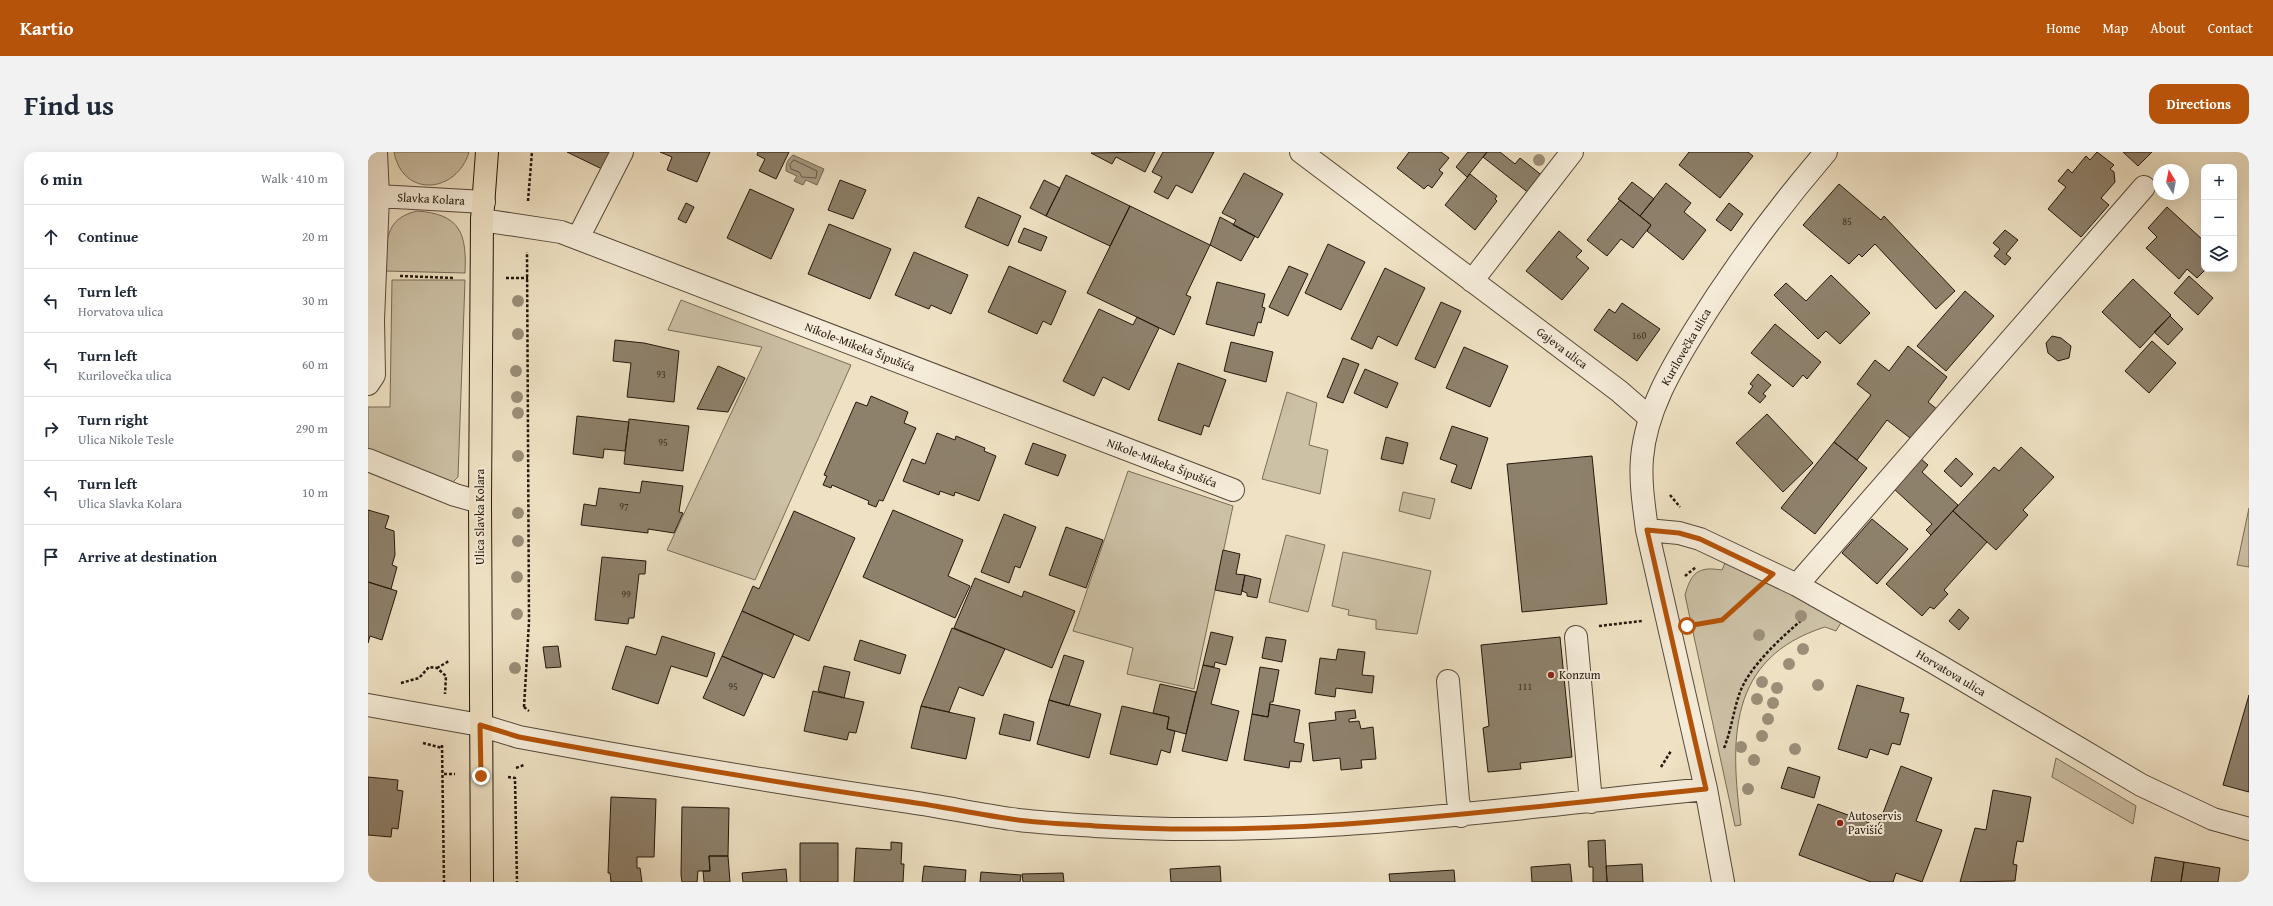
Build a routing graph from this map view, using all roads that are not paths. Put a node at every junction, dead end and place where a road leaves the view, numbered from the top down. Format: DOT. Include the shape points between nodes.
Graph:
graph roads {
  1 [pos="376,152"];
  2 [pos="487,152"];
  3 [pos="622,152"];
  4 [pos="1301,152"];
  5 [pos="1572,152"];
  6 [pos="1826,152"];
  7 [pos="1325,159"];
  8 [pos="2144,187"];
  9 [pos="378,196"];
  10 [pos="483,211"];
  11 [pos="578,238"];
  12 [pos="1472,281"];
  13 [pos="370,319"];
  14 [pos="368,384"];
  15 [pos="1650,418"];
  16 [pos="368,460"];
  17 [pos="1233,490"];
  18 [pos="480,502"];
  19 [pos="1647,530"];
  20 [pos="1797,585"];
  21 [pos="1576,637"];
  22 [pos="1448,681"];
  23 [pos="368,704"];
  24 [pos="480,725"];
  25 [pos="1706,789"];
  26 [pos="1591,802"];
  27 [pos="1461,816"];
  28 [pos="2249,829"];
  29 [pos="482,882"];
  30 [pos="1723,882"];
  1 -- 9 [label="street"];
  2 -- 10 [label="main road, Ulica Slavka Kolara"];
  3 -- 11 [label="street"];
  4 -- 7 [label="street, Gajeva ulica"];
  5 -- 12 [label="street"];
  6 -- 15 [label="street, Kurilovečka ulica" via="1750,245 1721,288 1668,374"];
  7 -- 12 [label="street, Gajeva ulica"];
  8 -- 20 [label="street"];
  9 -- 10 [label="street, Slavka Kolara"];
  9 -- 13 [label="street"];
  10 -- 11 [label="street, Nikole-Mikeka Šipušića" via="527,227 561,232"];
  10 -- 18 [label="main road, Ulica Slavka Kolara"];
  11 -- 17 [label="street, Nikole-Mikeka Šipušića"];
  12 -- 15 [label="street, Gajeva ulica" via="1619,391"];
  13 -- 14 [label="street" via="374,375"];
  15 -- 19 [label="street, Kurilovečka ulica" via="1642,458"];
  16 -- 18 [label="street"];
  18 -- 24 [label="main road, Ulica Slavka Kolara"];
  19 -- 20 [label="street, Horvatova ulica" via="1679,533 1700,539"];
  19 -- 25 [label="street, Kurilovečka ulica"];
  20 -- 28 [label="street, Horvatova ulica" via="2141,785 2206,816"];
  21 -- 26 [label="street"];
  22 -- 27 [label="street"];
  23 -- 24 [label="street"];
  24 -- 27 [label="street" via="519,737 665,763 1020,820 1170,829 1295,828"];
  24 -- 29 [label="main road, Ulica Slavka Kolara"];
  25 -- 26 [label="street"];
  25 -- 30 [label="street, Kurilovečka ulica"];
  26 -- 27 [label="street"];
}
